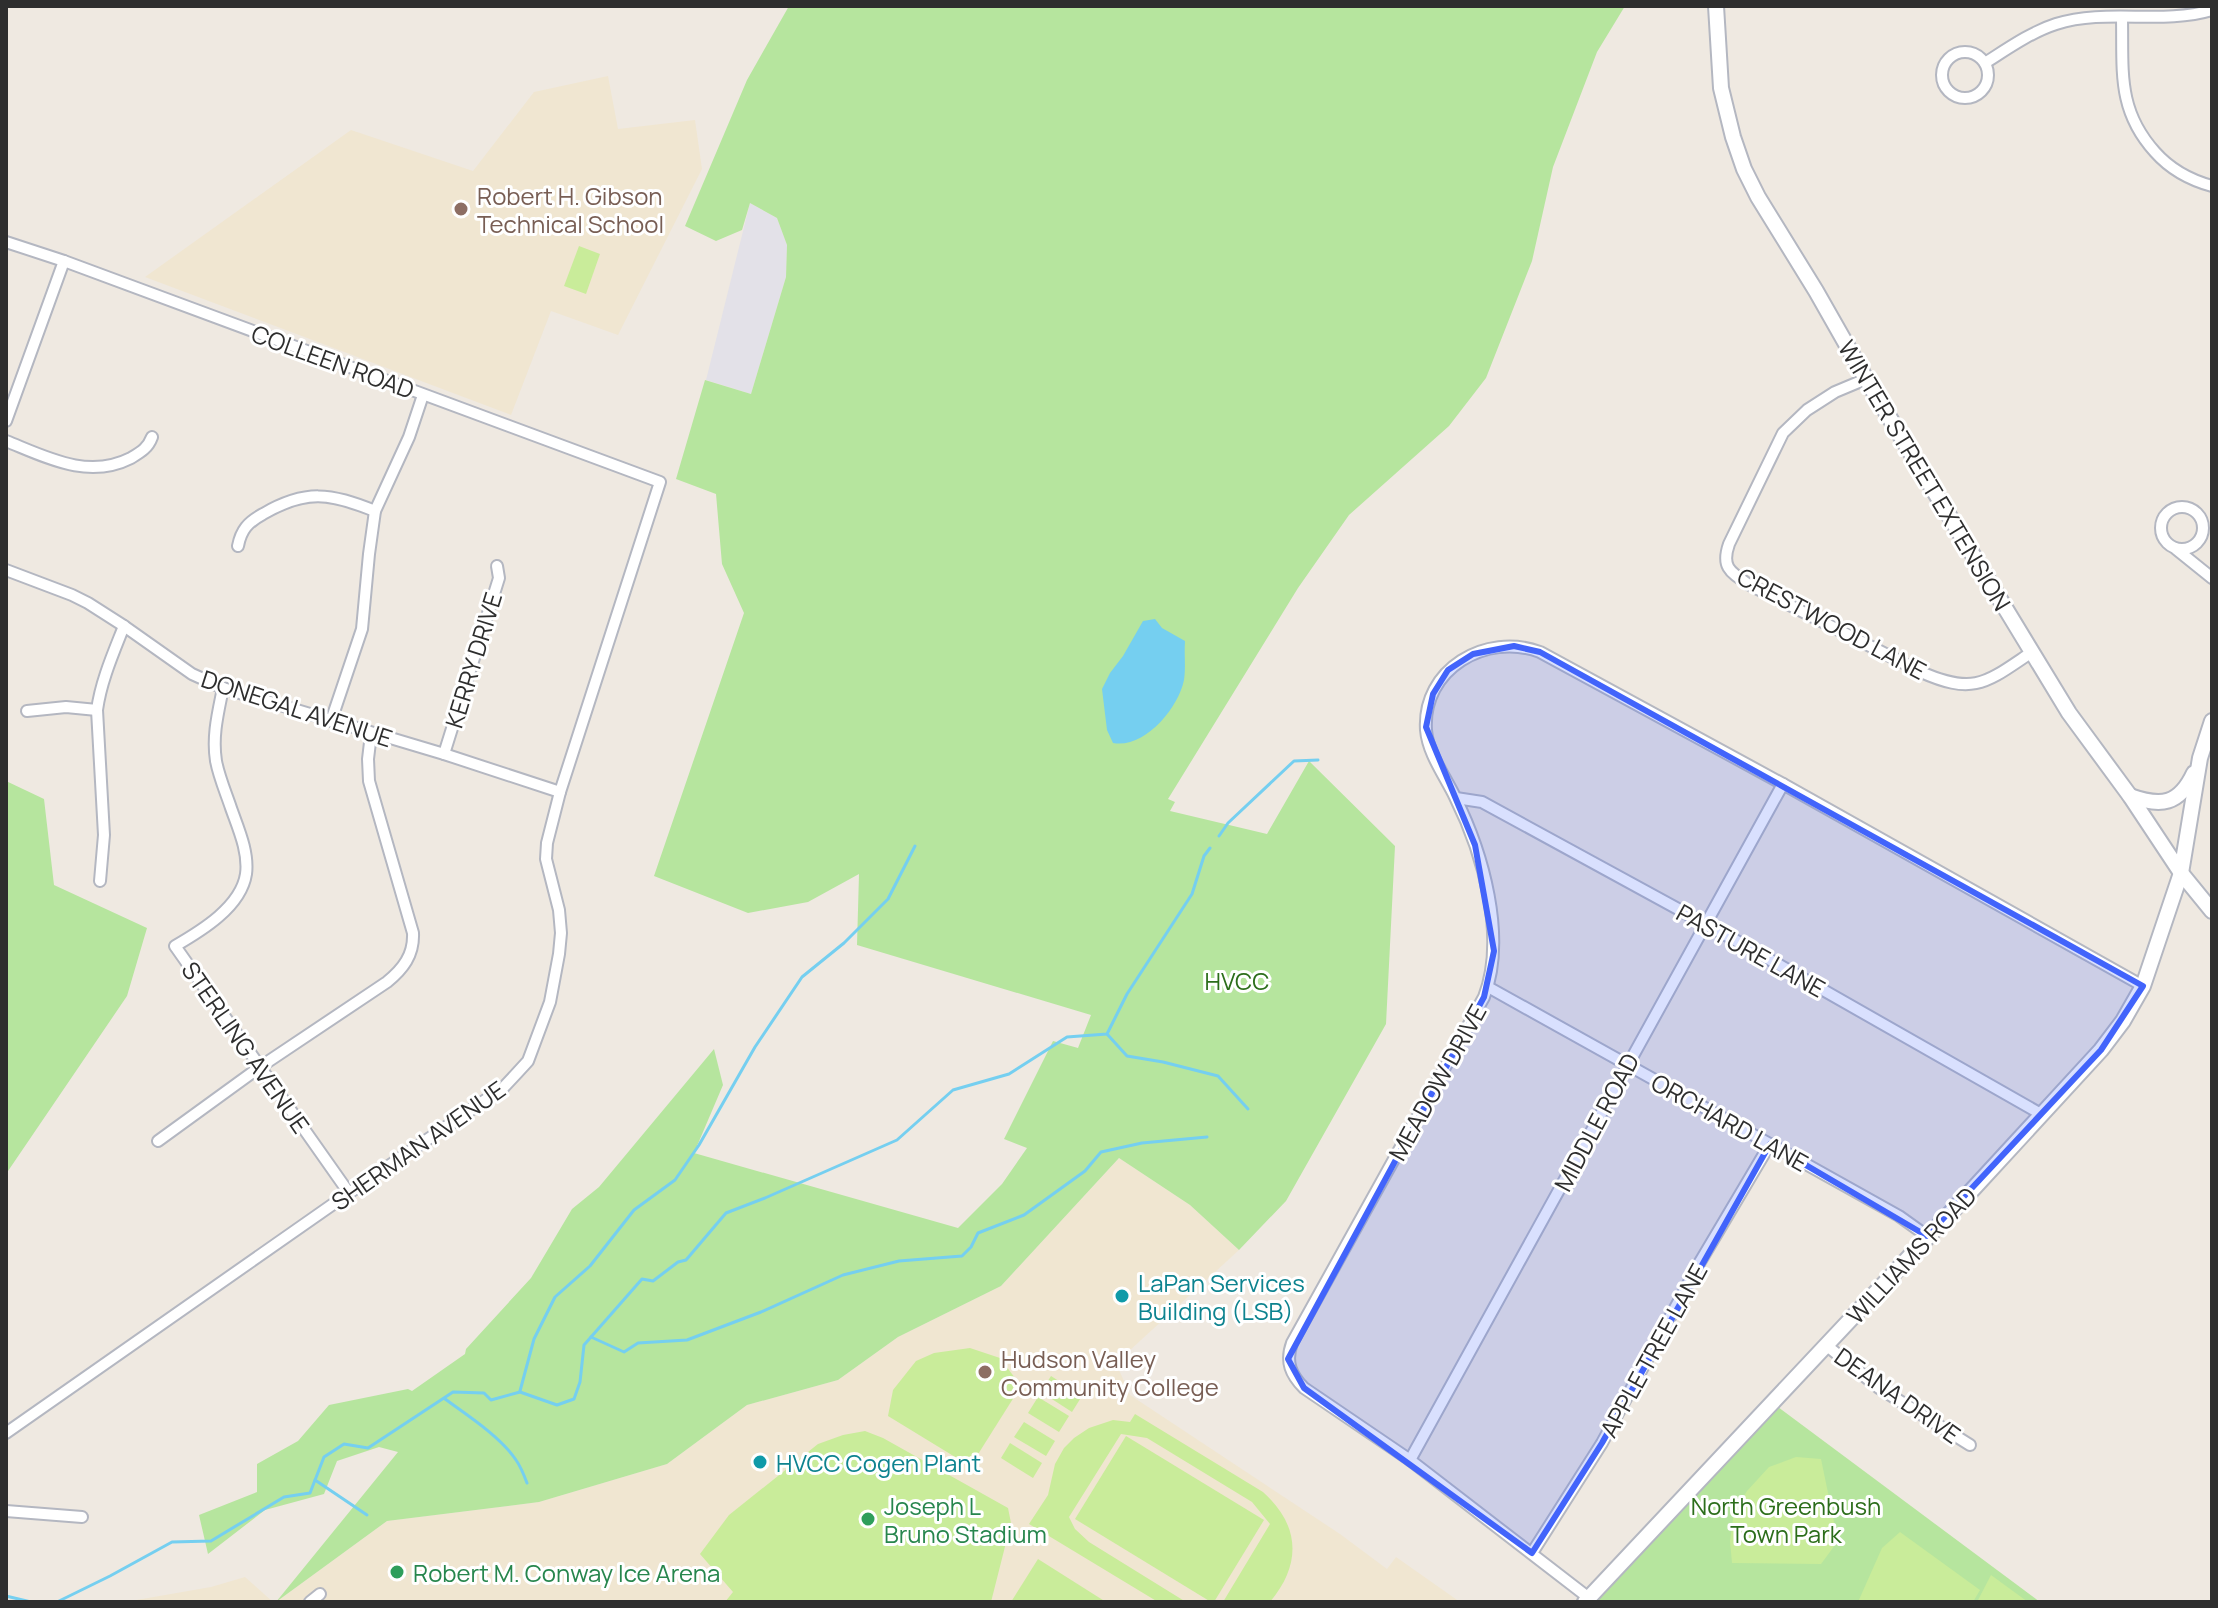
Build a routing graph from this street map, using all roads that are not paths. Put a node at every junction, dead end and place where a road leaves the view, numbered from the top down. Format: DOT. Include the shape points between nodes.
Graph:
graph roads {
  1 [pos="1716,6"];
  2 [pos="2212,10"];
  3 [pos="2122,18"];
  4 [pos="1985,63"];
  5 [pos="2212,186"];
  6 [pos="6,242"];
  7 [pos="64,261"];
  8 [pos="1866,379"];
  9 [pos="423,395"];
  10 [pos="6,421"];
  11 [pos="152,437"];
  12 [pos="6,441"];
  13 [pos="660,482"];
  14 [pos="375,511"];
  15 [pos="238,546"];
  16 [pos="2175,548"];
  17 [pos="497,566"];
  18 [pos="6,570"];
  19 [pos="2212,578"];
  20 [pos="124,626"];
  21 [pos="2032,652"];
  22 [pos="223,688"];
  23 [pos="97,710"];
  24 [pos="27,711"];
  25 [pos="331,721"];
  26 [pos="2212,721"];
  27 [pos="371,734"];
  28 [pos="444,754"];
  29 [pos="2200,758"];
  30 [pos="1783,784"];
  31 [pos="560,792"];
  32 [pos="2130,796"];
  33 [pos="1456,798"];
  34 [pos="2181,873"];
  35 [pos="100,881"];
  36 [pos="2212,911"];
  37 [pos="1706,924"];
  38 [pos="2143,986"];
  39 [pos="1488,987"];
  40 [pos="1627,1065"];
  41 [pos="260,1067"];
  42 [pos="2041,1114"];
  43 [pos="158,1141"];
  44 [pos="1770,1144"];
  45 [pos="349,1193"];
  46 [pos="1927,1236"];
  47 [pos="1826,1345"];
  48 [pos="6,1433"];
  49 [pos="1970,1445"];
  50 [pos="1410,1460"];
  51 [pos="6,1511"];
  52 [pos="82,1517"];
  53 [pos="1532,1553"];
  54 [pos="320,1594"];
  55 [pos="1587,1600"];
  56 [pos="310,1602"];
  1 -- 8 [label="main road, WINTER STREET EXTENSION" via="1721,88 1744,169"];
  2 -- 3 [label="street" via="2190,16"];
  3 -- 4 [label="street" via="2055,24"];
  3 -- 5 [label="street" via="2124,88 2134,125 2162,160"];
  4 -- 4 [label="street" via="1973,53 1951,56 1942,68 1943,83 1952,95 1975,96 1986,85"];
  6 -- 7 [label="street, COLLEEN ROAD"];
  7 -- 9 [label="street, COLLEEN ROAD"];
  7 -- 10 [label="street"];
  8 -- 21 [label="main road, WINTER STREET EXTENSION"];
  8 -- 21 [label="street, CRESTWOOD LANE" via="1807,410 1783,433 1729,544 1725,556 1732,573 1949,682 1983,683"];
  9 -- 13 [label="street, COLLEEN ROAD"];
  9 -- 14 [label="street"];
  11 -- 12 [label="street" via="128,460 100,467 60,463"];
  13 -- 31 [label="street, SHERMAN AVENUE"];
  14 -- 15 [label="street" via="334,497 295,498 251,520"];
  14 -- 25 [label="street" via="362,629"];
  16 -- 16 [label="street" via="2189,548 2199,540 2201,520 2192,510 2179,508 2163,520 2162,534"];
  16 -- 19 [label="street"];
  17 -- 28 [label="street, KERRY DRIVE" via="499,578"];
  18 -- 20 [label="street, DONEGAL AVENUE" via="72,595"];
  20 -- 22 [label="street, DONEGAL AVENUE" via="192,674"];
  20 -- 23 [label="street"];
  21 -- 32 [label="main road, WINTER STREET EXTENSION"];
  22 -- 25 [label="street, DONEGAL AVENUE"];
  22 -- 41 [label="street, STERLING AVENUE" via="214,742 216,765 242,840 246,875 224,912 175,946"];
  23 -- 24 [label="street"];
  23 -- 35 [label="street" via="104,835"];
  25 -- 27 [label="street, DONEGAL AVENUE"];
  26 -- 29 [label="main road"];
  27 -- 28 [label="street, DONEGAL AVENUE"];
  27 -- 41 [label="street" via="369,781 414,945 387,982"];
  28 -- 31 [label="street, DONEGAL AVENUE"];
  29 -- 32 [label="main road" via="2177,796 2156,803"];
  29 -- 34 [label="main road, WILLIAMS ROAD"];
  30 -- 33 [label="street, MEADOW DRIVE" via="1540,652 1505,646 1458,662 1433,694 1428,741"];
  30 -- 37 [label="street, MIDDLE ROAD"];
  30 -- 38 [label="street, MEADOW DRIVE"];
  31 -- 45 [label="street, SHERMAN AVENUE" via="546,859 559,910 559,954 550,1002 528,1061 503,1088"];
  32 -- 34 [label="main road, WINTER STREET EXTENSION"];
  33 -- 37 [label="street, PASTURE LANE" via="1482,802"];
  33 -- 39 [label="street, MEADOW DRIVE" via="1475,845 1493,928"];
  34 -- 36 [label="main road, WINTER STREET EXTENSION"];
  34 -- 38 [label="main road, WILLIAMS ROAD"];
  37 -- 40 [label="street, MIDDLE ROAD"];
  37 -- 42 [label="street, PASTURE LANE"];
  38 -- 42 [label="main road, WILLIAMS ROAD" via="2101,1050"];
  39 -- 40 [label="street, ORCHARD LANE"];
  39 -- 50 [label="street, MEADOW DRIVE" via="1288,1353 1291,1372 1304,1388"];
  40 -- 44 [label="street, ORCHARD LANE"];
  40 -- 50 [label="street, MIDDLE ROAD"];
  41 -- 43 [label="street"];
  41 -- 45 [label="street, STERLING AVENUE"];
  42 -- 46 [label="main road, WILLIAMS ROAD"];
  44 -- 46 [label="street, ORCHARD LANE"];
  44 -- 53 [label="street, APPLE TREE LANE" via="1602,1443"];
  45 -- 48 [label="street, SHERMAN AVENUE"];
  46 -- 47 [label="main road, WILLIAMS ROAD"];
  47 -- 49 [label="street, DEANA DRIVE" via="1879,1388"];
  47 -- 55 [label="main road, WILLIAMS ROAD"];
  50 -- 53 [label="street, MEADOW DRIVE"];
  51 -- 52 [label="street"];
  53 -- 55 [label="street, MEADOW DRIVE"];
  54 -- 56 [label="street"];
}
